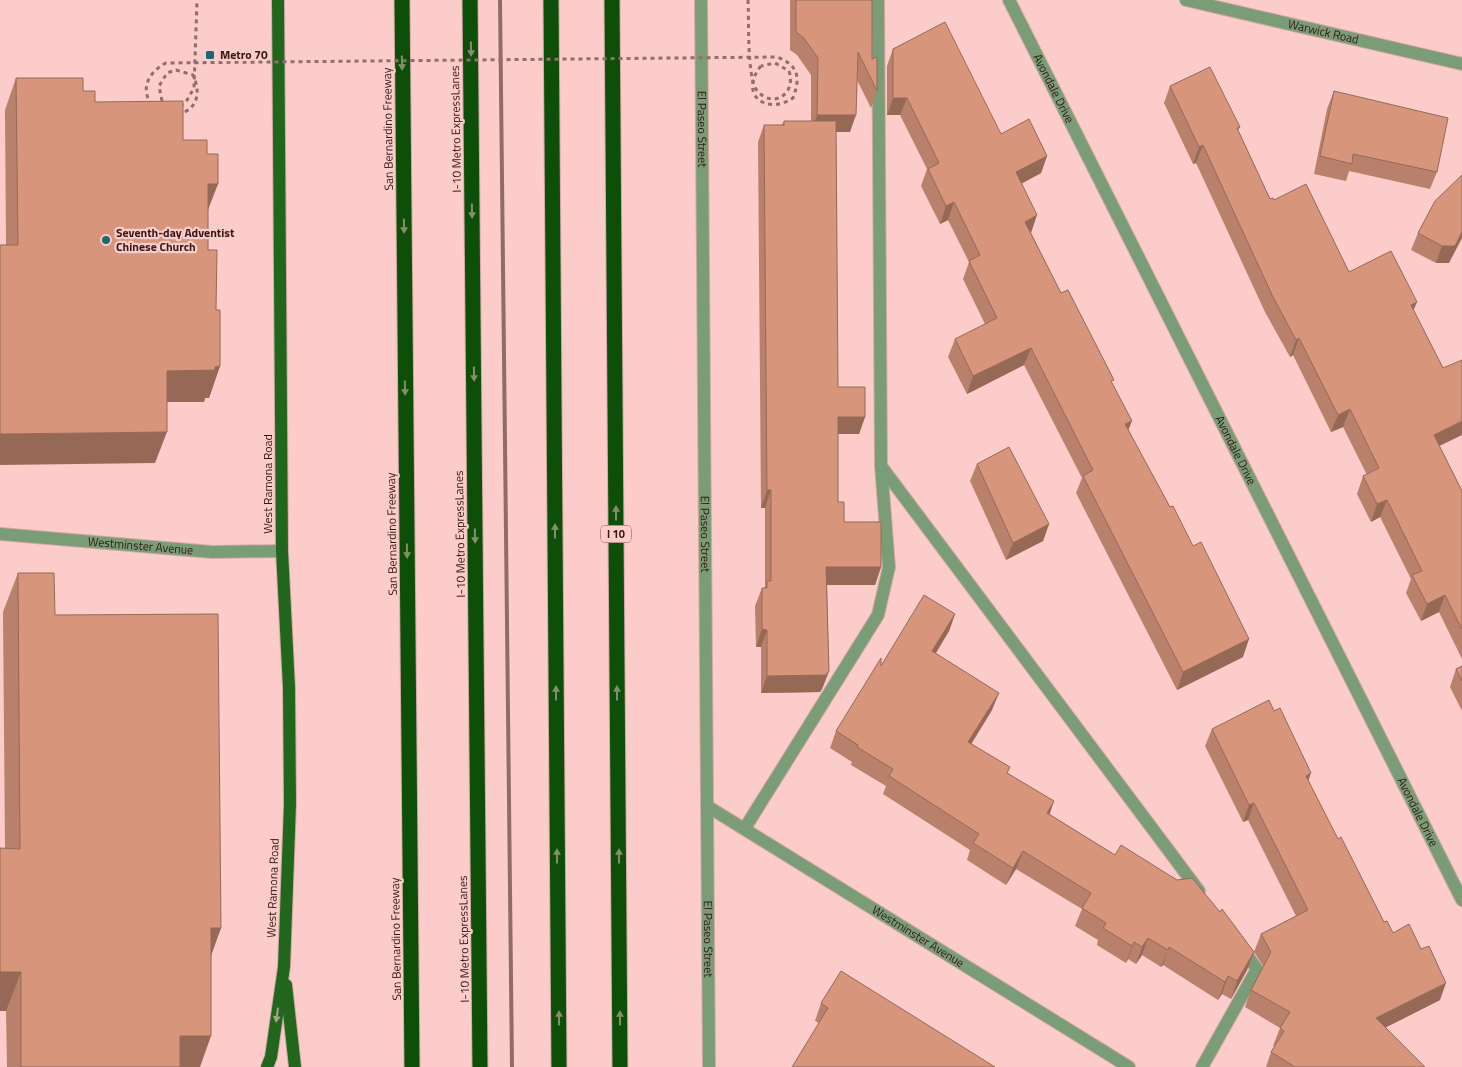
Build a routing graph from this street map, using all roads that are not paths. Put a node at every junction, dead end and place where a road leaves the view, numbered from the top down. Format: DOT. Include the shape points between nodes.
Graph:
graph roads {
  1 [pos="278,0"];
  2 [pos="470,0"];
  3 [pos="551,0"];
  4 [pos="612,0"];
  5 [pos="700,0"];
  6 [pos="878,0"];
  7 [pos="1009,0"];
  8 [pos="1186,0"];
  9 [pos="401,5"];
  10 [pos="1462,64"];
  11 [pos="881,466"];
  12 [pos="0,534"];
  13 [pos="282,551"];
  14 [pos="707,806"];
  15 [pos="745,828"];
  16 [pos="1462,900"];
  17 [pos="1209,905"];
  18 [pos="1233,937"];
  19 [pos="284,967"];
  20 [pos="269,1064"];
  21 [pos="295,1067"];
  22 [pos="412,1067"];
  23 [pos="480,1067"];
  24 [pos="559,1067"];
  25 [pos="620,1067"];
  26 [pos="709,1067"];
  27 [pos="1129,1067"];
  28 [pos="1202,1067"];
  1 -- 13 [label="main road, West Ramona Road"];
  2 -- 23 [label="highway, I-10 Metro ExpressLanes, one-way"];
  24 -- 3 [label="highway, one-way"];
  25 -- 4 [label="highway, I 10, one-way"];
  5 -- 14 [label="street, El Paseo Street"];
  6 -- 11 [label="street"];
  7 -- 16 [label="street, Avondale Drive"];
  8 -- 10 [label="street, Warwick Road"];
  9 -- 22 [label="highway, San Bernardino Freeway, one-way"];
  11 -- 15 [label="street" via="889,567 878,615"];
  11 -- 17 [label="street"];
  12 -- 13 [label="street, Westminster Avenue" via="212,552"];
  13 -- 19 [label="main road, West Ramona Road" via="290,804"];
  14 -- 15 [label="street, Westminster Avenue"];
  14 -- 26 [label="street, El Paseo Street"];
  15 -- 27 [label="street, Westminster Avenue"];
  18 -- 28 [label="street" via="1257,969"];
  19 -- 20 [label="main road, one-way"];
  19 -- 21 [label="main road"];
}
